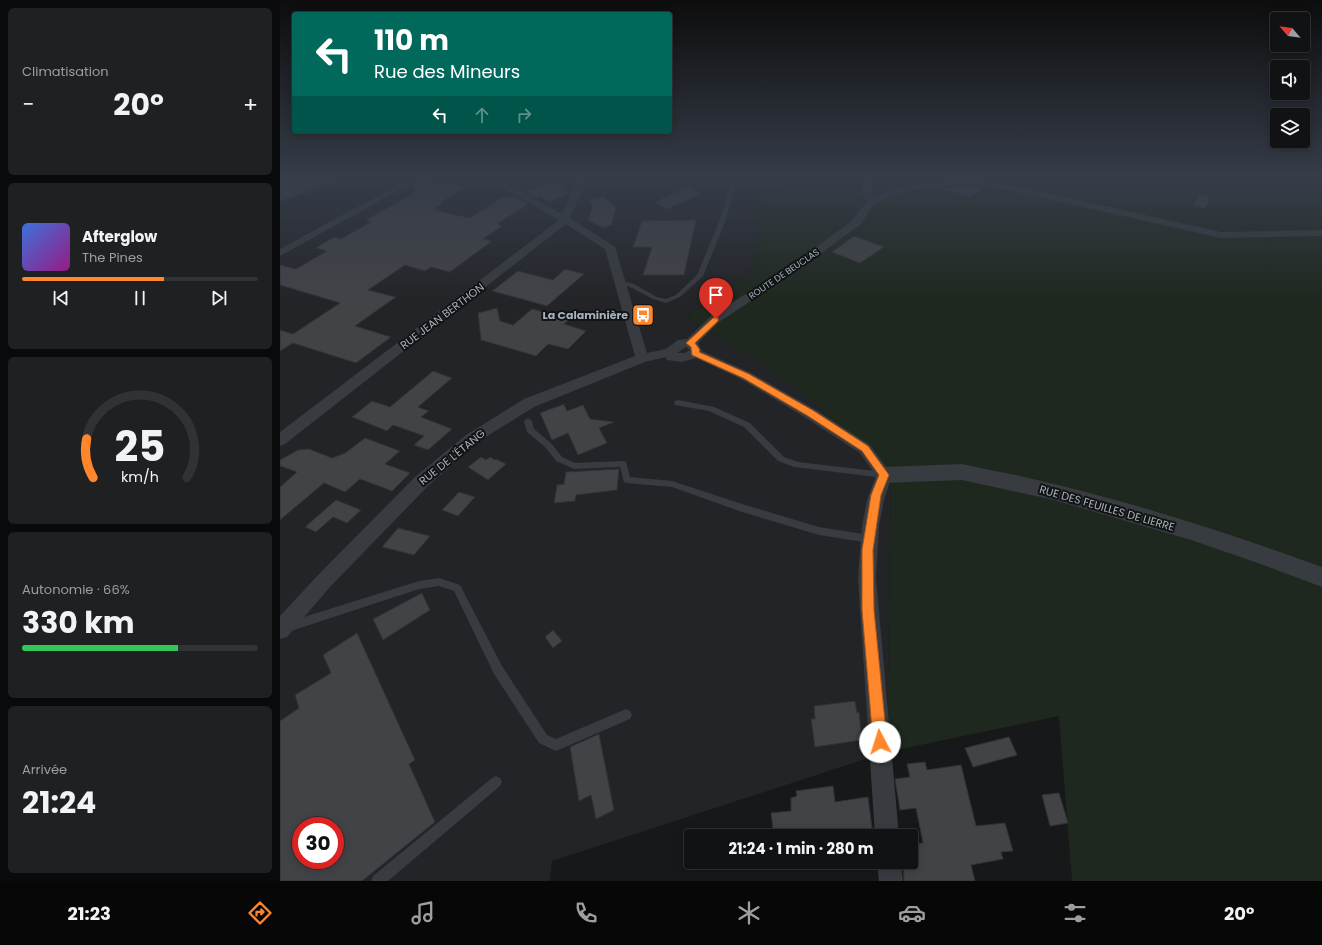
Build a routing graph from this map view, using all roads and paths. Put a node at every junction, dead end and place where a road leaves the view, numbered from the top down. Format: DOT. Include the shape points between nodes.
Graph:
graph roads {
  1 [pos="346,217"];
  2 [pos="562,217"];
  3 [pos="723,217"];
  4 [pos="860,217"];
  5 [pos="1142,217"];
  6 [pos="565,219"];
  7 [pos="1322,233"];
  8 [pos="280,253"];
  9 [pos="621,283"];
  10 [pos="692,348"];
  11 [pos="642,358"];
  12 [pos="678,402"];
  13 [pos="528,421"];
  14 [pos="280,440"];
  15 [pos="884,475"];
  16 [pos="869,539"];
  17 [pos="1322,577"];
  18 [pos="281,629"];
  19 [pos="626,715"];
  20 [pos="496,782"];
  21 [pos="887,829"];
  22 [pos="890,869"];
  23 [pos="378,881"];
  24 [pos="891,881"];
  1 -- 8 [label="street"];
  2 -- 6 [label="street"];
  3 -- 9 [label="lane" via="700,276 678,296 666,301 655,298 632,284"];
  4 -- 10 [label="street, ROUTE DE BEUCLAS" via="856,223 794,267 716,319"];
  5 -- 7 [label="street" via="1221,235 1264,232"];
  6 -- 9 [label="street" via="610,247"];
  6 -- 14 [label="street, RUE JEAN BERTHON"];
  9 -- 11 [label="street"];
  10 -- 11 [label="street, RUE DE L'ÉTANG" via="683,343 670,352"];
  10 -- 15 [label="street" via="746,376 865,449"];
  11 -- 18 [label="street, RUE DE L'ÉTANG" via="529,403 471,439 421,482"];
  12 -- 15 [label="lane" via="711,409 747,425 781,459 796,465"];
  13 -- 16 [label="lane" via="530,430 548,445 559,459 574,466 623,464 627,480 672,484 819,531"];
  15 -- 16 [label="street" via="876,495"];
  15 -- 17 [label="street, RUE DES FEUILLES DE LIERRE" via="962,472 1054,492 1258,552"];
  16 -- 21 [label="street" via="868,610"];
  18 -- 19 [label="lane" via="419,585 439,582 457,588 498,670 543,739 556,745"];
  20 -- 23 [label="lane"];
  22 -- 24 [label="street"];
}
